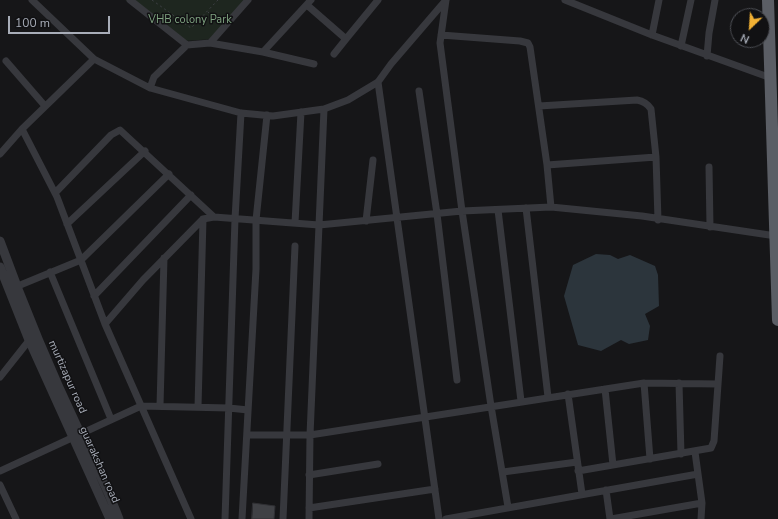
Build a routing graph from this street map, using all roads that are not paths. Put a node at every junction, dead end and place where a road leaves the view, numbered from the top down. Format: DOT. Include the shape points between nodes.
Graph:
graph roads {
  1 [pos="32,0"];
  2 [pos="130,0"];
  3 [pos="248,0"];
  4 [pos="378,0"];
  5 [pos="446,0"];
  6 [pos="565,0"];
  7 [pos="658,0"];
  8 [pos="691,0"];
  9 [pos="715,0"];
  10 [pos="768,0"];
  11 [pos="309,2"];
  12 [pos="441,35"];
  13 [pos="652,35"];
  14 [pos="346,39"];
  15 [pos="210,43"];
  16 [pos="187,45"];
  17 [pos="681,46"];
  18 [pos="263,52"];
  19 [pos="334,54"];
  20 [pos="707,56"];
  21 [pos="94,59"];
  22 [pos="6,61"];
  23 [pos="314,64"];
  24 [pos="771,78"];
  25 [pos="378,82"];
  26 [pos="150,88"];
  27 [pos="419,91"];
  28 [pos="45,106"];
  29 [pos="539,106"];
  30 [pos="324,109"];
  31 [pos="301,112"];
  32 [pos="241,113"];
  33 [pos="267,115"];
  34 [pos="22,129"];
  35 [pos="145,151"];
  36 [pos="0,154"];
  37 [pos="656,157"];
  38 [pos="373,160"];
  39 [pos="547,165"];
  40 [pos="709,167"];
  41 [pos="169,174"];
  42 [pos="776,183"];
  43 [pos="55,193"];
  44 [pos="191,195"];
  45 [pos="551,207"];
  46 [pos="526,208"];
  47 [pos="498,210"];
  48 [pos="462,211"];
  49 [pos="437,214"];
  50 [pos="214,217"];
  51 [pos="398,217"];
  52 [pos="235,218"];
  53 [pos="203,219"];
  54 [pos="256,220"];
  55 [pos="658,220"];
  56 [pos="366,221"];
  57 [pos="67,224"];
  58 [pos="295,224"];
  59 [pos="319,225"];
  60 [pos="710,227"];
  61 [pos="776,236"];
  62 [pos="0,241"];
  63 [pos="295,246"];
  64 [pos="164,258"];
  65 [pos="81,260"];
  66 [pos="777,262"];
  67 [pos="0,267"];
  68 [pos="50,272"];
  69 [pos="12,288"];
  70 [pos="94,296"];
  71 [pos="778,320"];
  72 [pos="105,324"];
  73 [pos="32,337"];
  74 [pos="720,356"];
  75 [pos="0,377"];
  76 [pos="457,380"];
  77 [pos="644,383"];
  78 [pos="680,383"];
  79 [pos="718,384"];
  80 [pos="605,389"];
  81 [pos="568,394"];
  82 [pos="548,398"];
  83 [pos="521,402"];
  84 [pos="141,406"];
  85 [pos="160,406"];
  86 [pos="491,406"];
  87 [pos="198,407"];
  88 [pos="229,408"];
  89 [pos="248,410"];
  90 [pos="425,418"];
  91 [pos="111,420"];
  92 [pos="76,435"];
  93 [pos="246,435"];
  94 [pos="287,435"];
  95 [pos="310,435"];
  96 [pos="695,452"];
  97 [pos="681,454"];
  98 [pos="650,459"];
  99 [pos="577,462"];
  100 [pos="378,464"];
  101 [pos="614,465"];
  102 [pos="0,471"];
  103 [pos="578,471"];
  104 [pos="503,472"];
  105 [pos="698,474"];
  106 [pos="309,475"];
  107 [pos="0,485"];
  108 [pos="435,489"];
  109 [pos="606,490"];
  110 [pos="582,494"];
  111 [pos="702,503"];
  112 [pos="508,507"];
  113 [pos="309,508"];
  114 [pos="16,519"];
  115 [pos="110,519"];
  116 [pos="119,519"];
  117 [pos="190,519"];
  118 [pos="225,519"];
  119 [pos="242,519"];
  120 [pos="283,519"];
  121 [pos="309,519"];
  122 [pos="439,519"];
  123 [pos="446,519"];
  124 [pos="611,519"];
  125 [pos="701,519"];
  1 -- 21 [label="street"];
  2 -- 16 [label="street"];
  3 -- 15 [label="street"];
  4 -- 14 [label="street"];
  5 -- 12 [label="street"];
  5 -- 25 [label="street"];
  6 -- 13 [label="street"];
  7 -- 13 [label="street"];
  8 -- 17 [label="street"];
  9 -- 20 [label="street"];
  10 -- 24 [label="highway"];
  11 -- 14 [label="street"];
  11 -- 18 [label="street"];
  12 -- 29 [label="street" via="528,43"];
  12 -- 48 [label="street"];
  13 -- 17 [label="street"];
  14 -- 19 [label="street"];
  15 -- 16 [label="street"];
  15 -- 18 [label="street"];
  16 -- 26 [label="street" via="154,77"];
  17 -- 20 [label="street"];
  18 -- 23 [label="street"];
  20 -- 24 [label="street"];
  21 -- 26 [label="street"];
  21 -- 28 [label="street"];
  22 -- 28 [label="street"];
  24 -- 42 [label="highway"];
  25 -- 30 [label="street" via="348,100"];
  25 -- 51 [label="street"];
  26 -- 32 [label="street"];
  27 -- 49 [label="street"];
  28 -- 34 [label="street"];
  29 -- 37 [label="street" via="637,100 646,102 651,109"];
  29 -- 39 [label="street"];
  30 -- 31 [label="street"];
  30 -- 59 [label="street"];
  31 -- 33 [label="street"];
  31 -- 58 [label="street"];
  32 -- 33 [label="street"];
  32 -- 52 [label="street"];
  33 -- 54 [label="street"];
  34 -- 36 [label="street"];
  34 -- 43 [label="street"];
  35 -- 41 [label="street"];
  35 -- 43 [label="street" via="124,132 116,131"];
  35 -- 57 [label="street"];
  37 -- 39 [label="street"];
  37 -- 55 [label="street"];
  38 -- 56 [label="street"];
  39 -- 45 [label="street"];
  40 -- 60 [label="street"];
  41 -- 44 [label="street"];
  41 -- 65 [label="street"];
  42 -- 61 [label="highway"];
  43 -- 57 [label="street"];
  44 -- 50 [label="street"];
  44 -- 70 [label="street"];
  45 -- 46 [label="street"];
  45 -- 55 [label="street"];
  46 -- 47 [label="street"];
  46 -- 82 [label="street"];
  47 -- 48 [label="street"];
  47 -- 83 [label="street"];
  48 -- 49 [label="street"];
  48 -- 86 [label="street"];
  49 -- 51 [label="street"];
  49 -- 76 [label="street"];
  50 -- 52 [label="street"];
  50 -- 53 [label="street"];
  51 -- 56 [label="street"];
  51 -- 90 [label="street"];
  52 -- 54 [label="street"];
  52 -- 88 [label="street"];
  53 -- 64 [label="street"];
  53 -- 87 [label="street"];
  54 -- 58 [label="street"];
  54 -- 89 [label="street" via="256,269"];
  55 -- 60 [label="street"];
  56 -- 59 [label="street"];
  57 -- 65 [label="street"];
  58 -- 59 [label="street"];
  59 -- 95 [label="street"];
  60 -- 61 [label="street"];
  61 -- 66 [label="highway"];
  62 -- 69 [label="street"];
  63 -- 94 [label="street"];
  64 -- 72 [label="street"];
  64 -- 85 [label="street"];
  65 -- 68 [label="street"];
  65 -- 70 [label="street"];
  66 -- 71 [label="highway"];
  67 -- 69 [label="street, guarakshan road"];
  68 -- 69 [label="street"];
  68 -- 91 [label="street"];
  69 -- 73 [label="street, guarakshan road"];
  70 -- 72 [label="street"];
  72 -- 84 [label="street"];
  73 -- 75 [label="street"];
  73 -- 92 [label="street, guarakshan road"];
  74 -- 79 [label="street"];
  77 -- 78 [label="street"];
  77 -- 80 [label="street"];
  77 -- 98 [label="street"];
  78 -- 79 [label="street"];
  78 -- 97 [label="street"];
  79 -- 96 [label="street" via="713,445 709,450"];
  80 -- 81 [label="street"];
  80 -- 101 [label="street"];
  81 -- 82 [label="street"];
  81 -- 99 [label="street"];
  82 -- 83 [label="street"];
  83 -- 86 [label="street"];
  84 -- 85 [label="street"];
  84 -- 91 [label="street"];
  84 -- 117 [label="street"];
  85 -- 87 [label="street"];
  86 -- 90 [label="street"];
  86 -- 104 [label="street"];
  87 -- 88 [label="street"];
  88 -- 89 [label="street"];
  88 -- 118 [label="street"];
  89 -- 93 [label="street"];
  90 -- 95 [label="street"];
  90 -- 108 [label="street"];
  91 -- 92 [label="street"];
  92 -- 102 [label="street"];
  92 -- 115 [label="street, guarakshan road"];
  92 -- 116 [label="street" via="112,498"];
  93 -- 94 [label="street"];
  93 -- 119 [label="street"];
  94 -- 95 [label="street"];
  94 -- 120 [label="street"];
  95 -- 106 [label="street"];
  96 -- 97 [label="street"];
  96 -- 105 [label="street"];
  97 -- 98 [label="street"];
  98 -- 101 [label="street"];
  99 -- 103 [label="street"];
  99 -- 104 [label="street"];
  100 -- 106 [label="street"];
  101 -- 103 [label="street"];
  103 -- 110 [label="street"];
  104 -- 112 [label="street"];
  105 -- 109 [label="street"];
  105 -- 111 [label="street"];
  106 -- 113 [label="street"];
  107 -- 114 [label="street"];
  108 -- 113 [label="street"];
  108 -- 122 [label="street"];
  109 -- 110 [label="street"];
  109 -- 124 [label="street"];
  110 -- 112 [label="street"];
  111 -- 124 [label="street"];
  111 -- 125 [label="street"];
  112 -- 123 [label="street"];
  113 -- 121 [label="street"];
}
